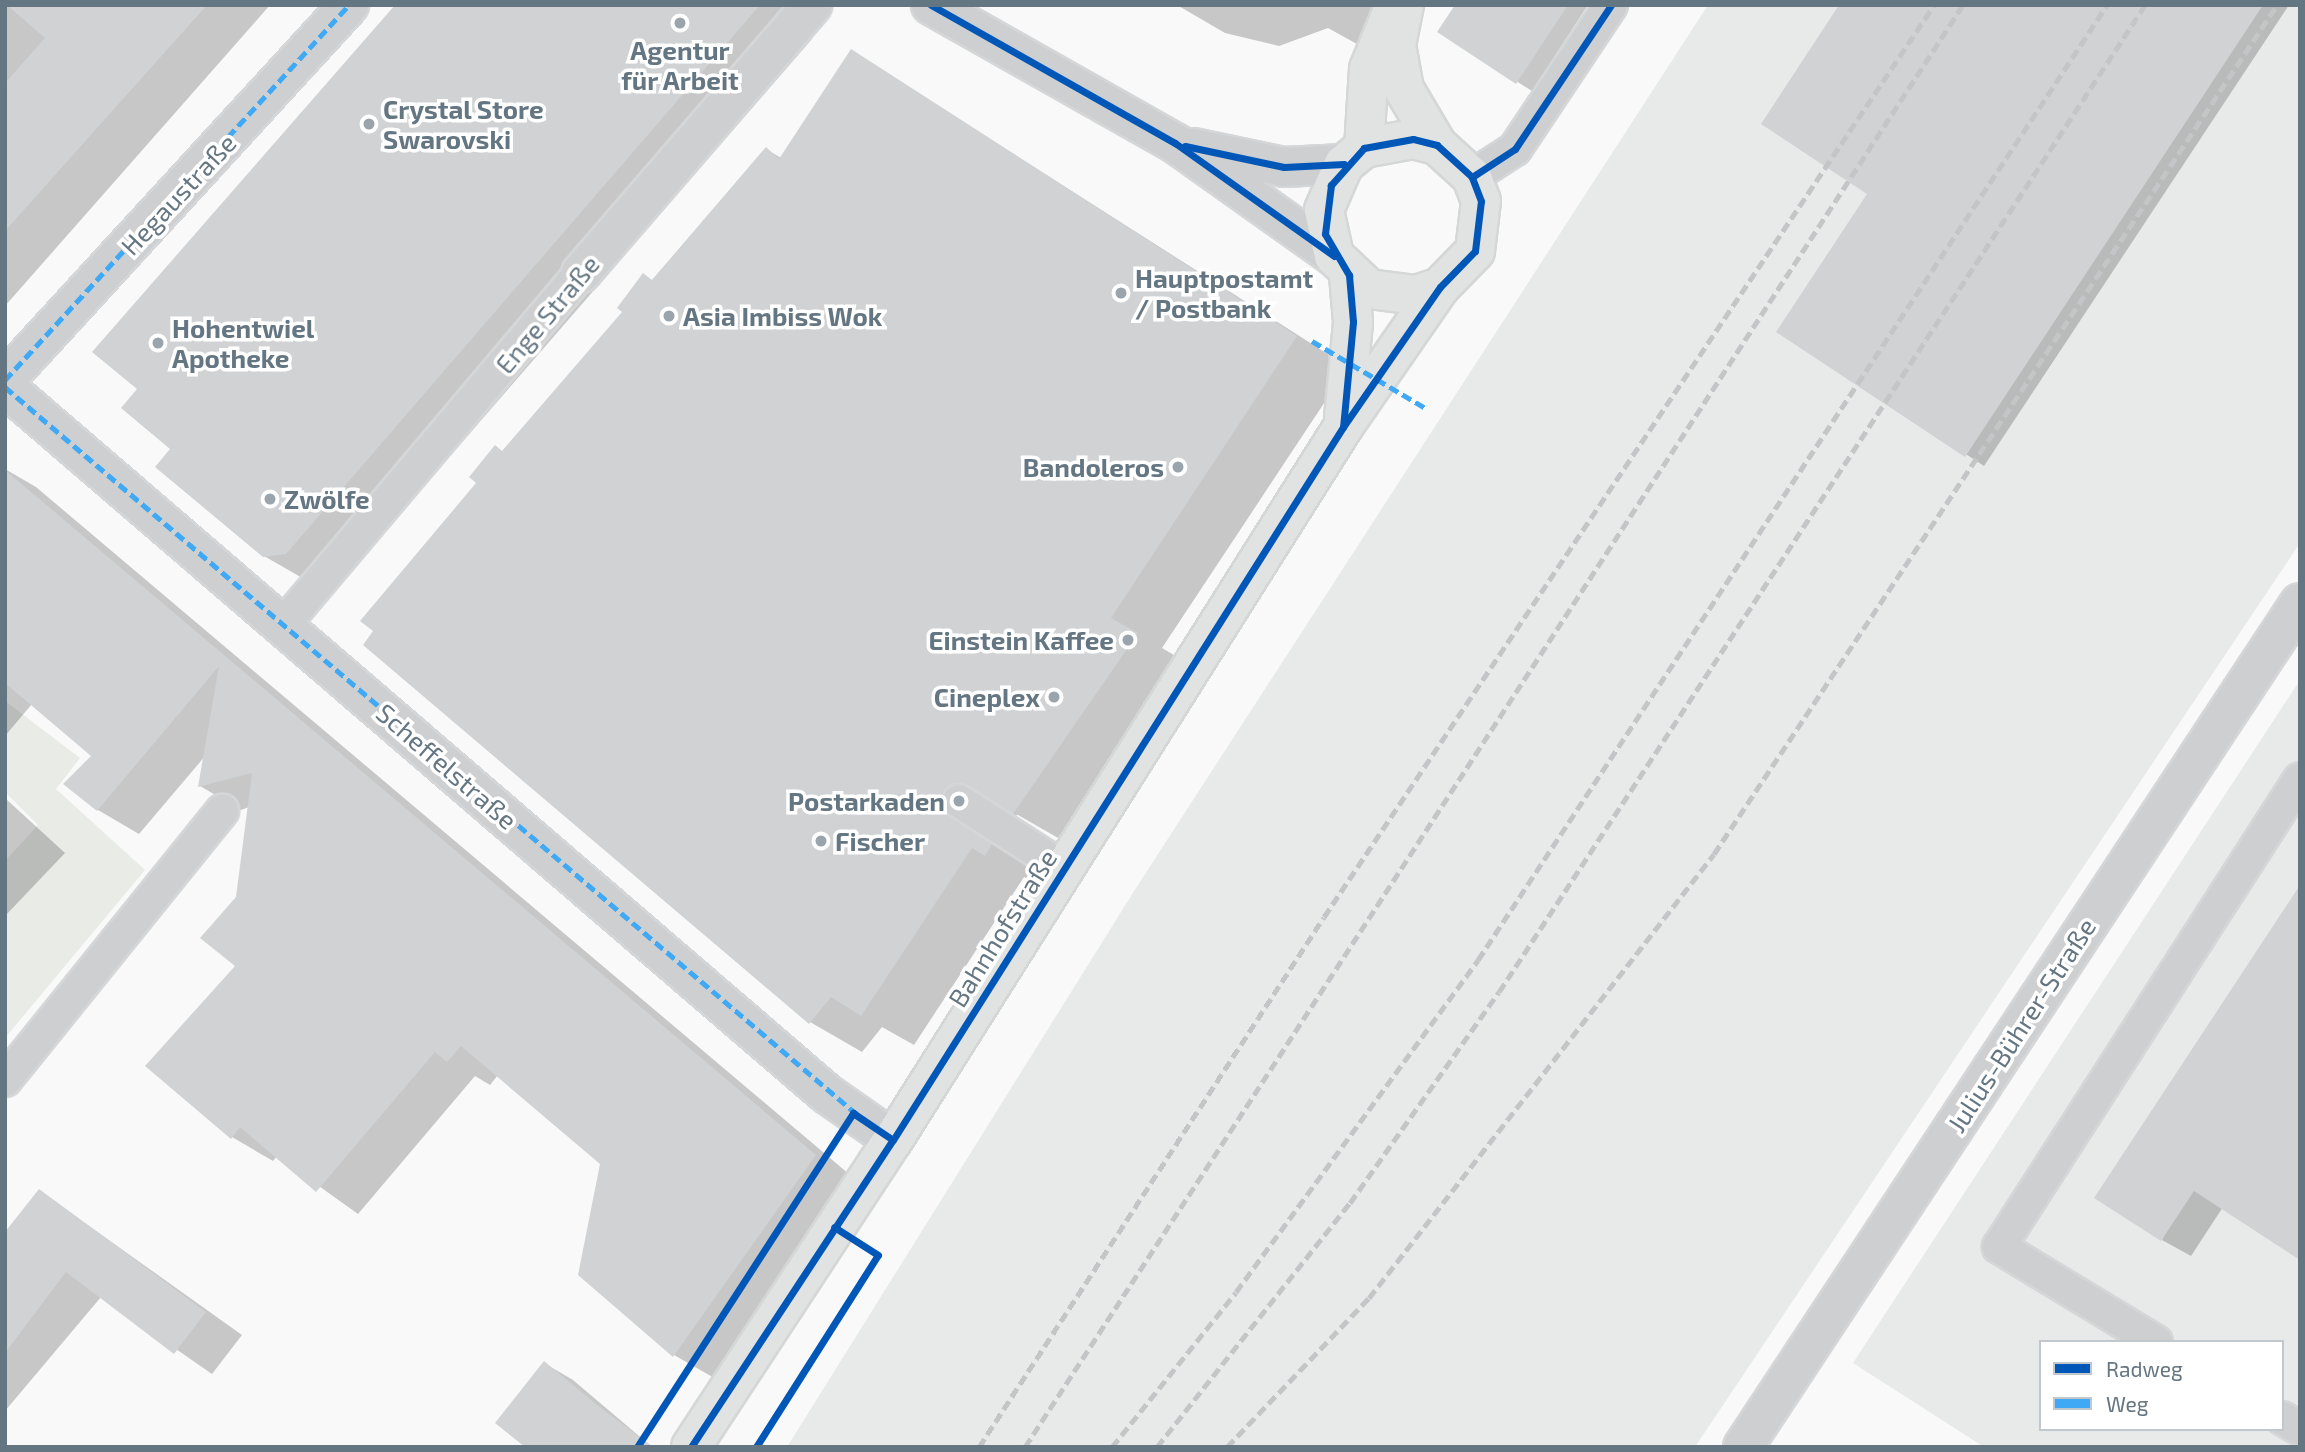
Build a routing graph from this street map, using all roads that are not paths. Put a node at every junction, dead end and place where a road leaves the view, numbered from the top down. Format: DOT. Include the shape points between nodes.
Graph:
graph roads {
  1 [pos="349,5"];
  2 [pos="811,5"];
  3 [pos="931,5"];
  4 [pos="1396,5"];
  5 [pos="1404,5"];
  6 [pos="1611,5"];
  7 [pos="1175,143"];
  8 [pos="1437,145"];
  9 [pos="1354,156"];
  10 [pos="1472,177"];
  11 [pos="1342,266"];
  12 [pos="581,273"];
  13 [pos="1440,287"];
  14 [pos="5,380"];
  15 [pos="5,387"];
  16 [pos="1343,427"];
  17 [pos="2300,603"];
  18 [pos="284,624"];
  19 [pos="2300,779"];
  20 [pos="959,801"];
  21 [pos="222,811"];
  22 [pos="1065,869"];
  23 [pos="5,1080"];
  24 [pos="893,1140"];
  25 [pos="2153,1340"];
  26 [pos="2284,1419"];
  27 [pos="2300,1429"];
  28 [pos="691,1447"];
  29 [pos="1743,1447"];
  1 -- 14 [label="street, Hegaustraße"];
  2 -- 12 [label="street, Enge Straße"];
  3 -- 7 [label="street"];
  4 -- 9 [label="street, Bahnhofstraße" via="1369,69"];
  5 -- 8 [label="street" via="1396,45 1404,89"];
  6 -- 10 [label="lane" via="1515,149"];
  7 -- 9 [label="street" via="1284,167"];
  7 -- 11 [label="street"];
  8 -- 9 [label="street" via="1413,139"];
  8 -- 10 [label="street"];
  9 -- 11 [label="street, Bahnhofstraße" via="1324,210"];
  10 -- 13 [label="street, Bahnhofstraße" via="1481,214 1475,251"];
  11 -- 13 [label="street" via="1392,295"];
  11 -- 16 [label="street, Bahnhofstraße" via="1351,365"];
  12 -- 18 [label="lane, Enge Straße"];
  13 -- 16 [label="street, Bahnhofstraße"];
  15 -- 18 [label="street, Scheffelstraße"];
  16 -- 22 [label="street, Bahnhofstraße"];
  17 -- 29 [label="street, Julius-Bührer-Straße"];
  18 -- 24 [label="street, Scheffelstraße" via="827,1094"];
  19 -- 25 [label="lane" via="1999,1247"];
  20 -- 22 [label="lane"];
  21 -- 23 [label="lane"];
  22 -- 24 [label="street, Bahnhofstraße"];
  24 -- 28 [label="street, Bahnhofstraße"];
  26 -- 27 [label="lane"];
}
